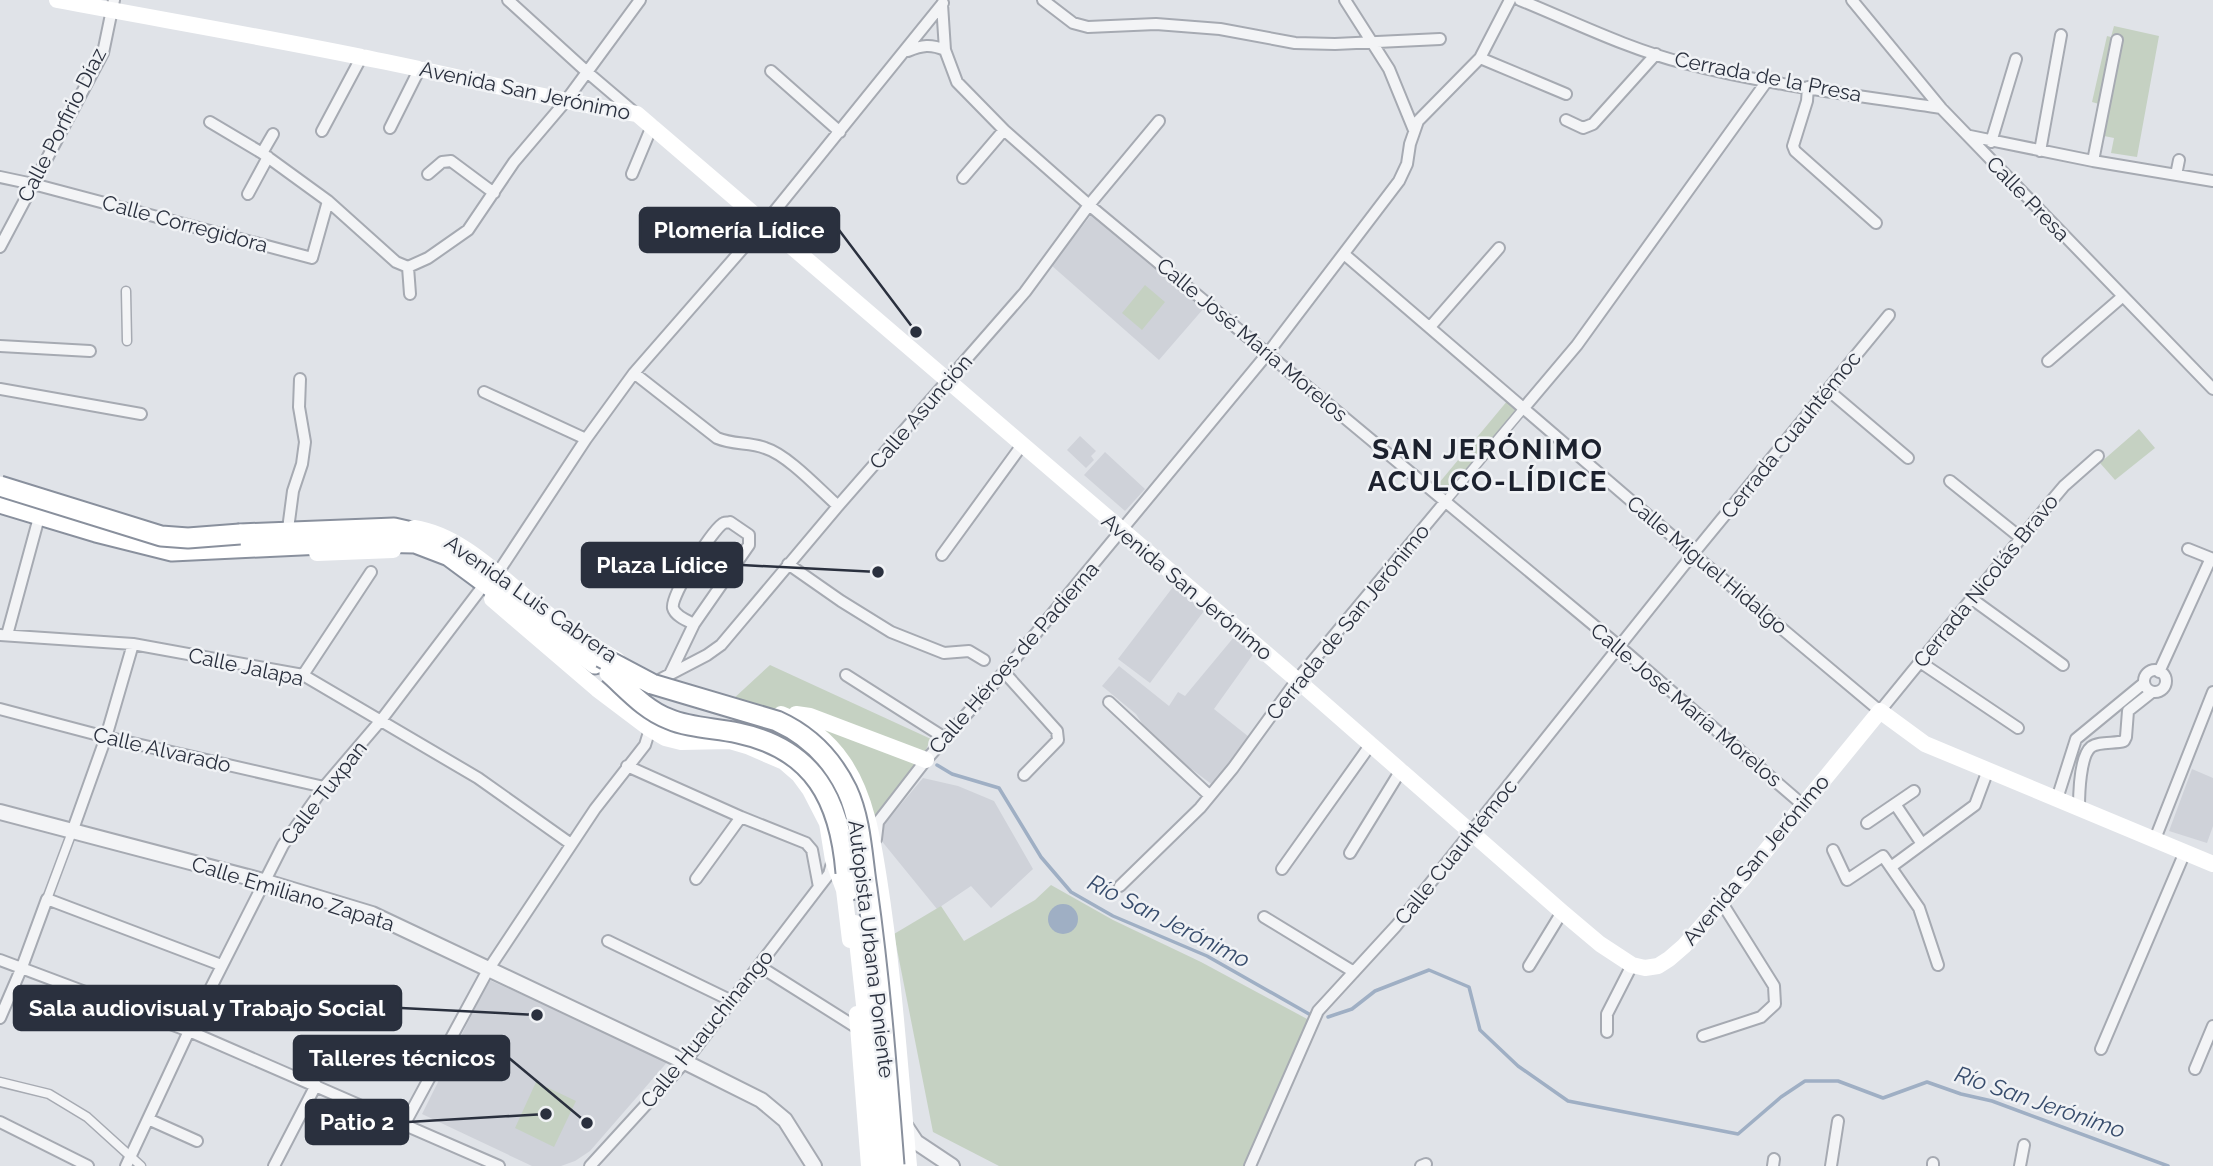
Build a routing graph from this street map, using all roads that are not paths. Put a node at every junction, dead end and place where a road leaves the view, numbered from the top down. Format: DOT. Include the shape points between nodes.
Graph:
graph roads {
  1 [pos="57,0"];
  2 [pos="508,0"];
  3 [pos="639,0"];
  4 [pos="1043,0"];
  5 [pos="1345,0"];
  6 [pos="1510,0"];
  7 [pos="1520,0"];
  8 [pos="1852,0"];
  9 [pos="941,1"];
  10 [pos="113,5"];
  11 [pos="2061,35"];
  12 [pos="1440,39"];
  13 [pos="2117,40"];
  14 [pos="1373,41"];
  15 [pos="945,50"];
  16 [pos="905,52"];
  17 [pos="1656,54"];
  18 [pos="362,57"];
  19 [pos="1480,58"];
  20 [pos="2015,60"];
  21 [pos="420,68"];
  22 [pos="771,71"];
  23 [pos="587,72"];
  24 [pos="1767,81"];
  25 [pos="1808,87"];
  26 [pos="1566,94"];
  27 [pos="565,102"];
  28 [pos="1941,108"];
  29 [pos="637,114"];
  30 [pos="1566,120"];
  31 [pos="1159,121"];
  32 [pos="210,122"];
  33 [pos="652,126"];
  34 [pos="390,128"];
  35 [pos="1004,130"];
  36 [pos="1414,130"];
  37 [pos="322,131"];
  38 [pos="840,132"];
  39 [pos="273,134"];
  40 [pos="1967,136"];
  41 [pos="1991,142"];
  42 [pos="2040,151"];
  43 [pos="265,155"];
  44 [pos="2179,160"];
  45 [pos="2093,161"];
  46 [pos="428,174"];
  47 [pos="632,174"];
  48 [pos="2176,175"];
  49 [pos="0,177"];
  50 [pos="962,178"];
  51 [pos="2213,181"];
  52 [pos="33,184"];
  53 [pos="494,193"];
  54 [pos="248,194"];
  55 [pos="328,201"];
  56 [pos="1089,205"];
  57 [pos="765,223"];
  58 [pos="1875,223"];
  59 [pos="0,247"];
  60 [pos="1499,248"];
  61 [pos="1344,254"];
  62 [pos="408,267"];
  63 [pos="126,291"];
  64 [pos="410,294"];
  65 [pos="2122,297"];
  66 [pos="1889,315"];
  67 [pos="1430,327"];
  68 [pos="127,341"];
  69 [pos="0,346"];
  70 [pos="90,351"];
  71 [pos="1268,353"];
  72 [pos="2048,361"];
  73 [pos="634,373"];
  74 [pos="300,379"];
  75 [pos="948,382"];
  76 [pos="0,389"];
  77 [pos="2213,389"];
  78 [pos="1828,390"];
  79 [pos="484,392"];
  80 [pos="1523,409"];
  81 [pos="141,414"];
  82 [pos="586,439"];
  83 [pos="1022,445"];
  84 [pos="2098,456"];
  85 [pos="1908,458"];
  86 [pos="1950,481"];
  87 [pos="0,486"];
  88 [pos="1445,502"];
  89 [pos="0,505"];
  90 [pos="838,506"];
  91 [pos="38,521"];
  92 [pos="288,529"];
  93 [pos="1121,531"];
  94 [pos="2021,538"];
  95 [pos="2188,549"];
  96 [pos="1693,554"];
  97 [pos="942,555"];
  98 [pos="2212,558"];
  99 [pos="788,564"];
  100 [pos="371,572"];
  101 [pos="498,574"];
  102 [pos="480,590"];
  103 [pos="1972,599"];
  104 [pos="693,626"];
  105 [pos="3,635"];
  106 [pos="133,645"];
  107 [pos="1620,647"];
  108 [pos="984,660"];
  109 [pos="1920,662"];
  110 [pos="2063,665"];
  111 [pos="613,666"];
  112 [pos="2159,671"];
  113 [pos="1004,672"];
  114 [pos="303,675"];
  115 [pos="846,675"];
  116 [pos="666,676"];
  117 [pos="1297,680"];
  118 [pos="2148,687"];
  119 [pos="597,689"];
  120 [pos="2213,692"];
  121 [pos="1109,702"];
  122 [pos="763,708"];
  123 [pos="0,709"];
  124 [pos="1880,711"];
  125 [pos="382,719"];
  126 [pos="2018,728"];
  127 [pos="650,729"];
  128 [pos="106,737"];
  129 [pos="665,737"];
  130 [pos="945,738"];
  131 [pos="1371,744"];
  132 [pos="926,761"];
  133 [pos="627,766"];
  134 [pos="1401,770"];
  135 [pos="1988,770"];
  136 [pos="850,775"];
  137 [pos="1024,775"];
  138 [pos="324,788"];
  139 [pos="1914,791"];
  140 [pos="1210,796"];
  141 [pos="2057,799"];
  142 [pos="1895,804"];
  143 [pos="1803,805"];
  144 [pos="2079,808"];
  145 [pos="0,812"];
  146 [pos="741,817"];
  147 [pos="1867,823"];
  148 [pos="72,832"];
  149 [pos="1473,832"];
  150 [pos="2155,839"];
  151 [pos="571,844"];
  152 [pos="1922,844"];
  153 [pos="1833,850"];
  154 [pos="875,851"];
  155 [pos="2185,852"];
  156 [pos="1350,853"];
  157 [pos="2213,864"];
  158 [pos="1891,867"];
  159 [pos="1282,869"];
  160 [pos="696,878"];
  161 [pos="845,880"];
  162 [pos="263,881"];
  163 [pos="1120,886"];
  164 [pos="819,887"];
  165 [pos="47,899"];
  166 [pos="1722,903"];
  167 [pos="1562,912"];
  168 [pos="1264,917"];
  169 [pos="608,940"];
  170 [pos="0,960"];
  171 [pos="221,965"];
  172 [pos="1632,965"];
  173 [pos="1938,965"];
  174 [pos="759,966"];
  175 [pos="1529,966"];
  176 [pos="22,967"];
  177 [pos="488,970"];
  178 [pos="1354,972"];
  179 [pos="732,1001"];
  180 [pos="0,1018"];
  181 [pos="2213,1026"];
  182 [pos="859,1030"];
  183 [pos="189,1031"];
  184 [pos="1607,1032"];
  185 [pos="1703,1036"];
  186 [pos="2101,1049"];
  187 [pos="685,1062"];
  188 [pos="2195,1069"];
  189 [pos="863,1078"];
  190 [pos="0,1082"];
  191 [pos="902,1082"];
  192 [pos="316,1085"];
  193 [pos="148,1119"];
  194 [pos="1838,1121"];
  195 [pos="0,1122"];
  196 [pos="905,1124"];
  197 [pos="404,1125"];
  198 [pos="197,1141"];
  199 [pos="2024,1145"];
  200 [pos="128,1162"];
  201 [pos="280,1164"];
  202 [pos="88,1166"];
  203 [pos="141,1166"];
  204 [pos="499,1166"];
  205 [pos="590,1166"];
  206 [pos="814,1166"];
  207 [pos="869,1166"];
  208 [pos="893,1166"];
  209 [pos="952,1166"];
  210 [pos="1250,1166"];
  211 [pos="1831,1166"];
  212 [pos="2020,1166"];
  1 -- 10 [label="main road, Avenida San Jerónimo"];
  2 -- 23 [label="street"];
  3 -- 23 [label="street"];
  4 -- 14 [label="street" via="1073,23 1088,27 1156,24 1220,29 1295,44"];
  5 -- 14 [label="street"];
  6 -- 19 [label="street, Calle Héroes de Padierna"];
  7 -- 17 [label="street, Cerrada de la Presa"];
  8 -- 28 [label="street, Calle Presa"];
  9 -- 15 [label="street, Calle José María Morelos"];
  9 -- 16 [label="street"];
  10 -- 18 [label="main road, Avenida San Jerónimo"];
  10 -- 52 [label="street, Calle Porfirio Díaz" via="103,53"];
  11 -- 42 [label="street"];
  12 -- 14 [label="street"];
  13 -- 45 [label="street"];
  14 -- 36 [label="street"];
  15 -- 16 [label="street" via="933,45"];
  15 -- 35 [label="street, Calle José María Morelos" via="957,82"];
  16 -- 38 [label="street"];
  17 -- 24 [label="street, Cerrada de la Presa"];
  17 -- 30 [label="street" via="1593,124 1583,128"];
  18 -- 21 [label="main road, Avenida San Jerónimo"];
  18 -- 37 [label="street"];
  19 -- 26 [label="street"];
  19 -- 36 [label="street, Calle Héroes de Padierna"];
  20 -- 41 [label="street"];
  21 -- 27 [label="main road, Avenida San Jerónimo"];
  21 -- 34 [label="street"];
  22 -- 38 [label="street"];
  23 -- 27 [label="street"];
  23 -- 29 [label="street"];
  24 -- 25 [label="street, Cerrada de la Presa"];
  24 -- 80 [label="street, Cerrada de San Jerónimo" via="1577,345"];
  25 -- 28 [label="street, Cerrada de la Presa"];
  25 -- 58 [label="street" via="1795,151"];
  27 -- 29 [label="main road, Avenida San Jerónimo"];
  27 -- 53 [label="street"];
  28 -- 40 [label="street, Calle Presa"];
  29 -- 33 [label="main road, Avenida San Jerónimo"];
  31 -- 56 [label="street, Calle Asunción"];
  32 -- 43 [label="street"];
  33 -- 47 [label="street"];
  33 -- 57 [label="main road, Avenida San Jerónimo"];
  35 -- 50 [label="street"];
  35 -- 56 [label="street, Calle José María Morelos"];
  36 -- 61 [label="street, Calle Héroes de Padierna" via="1399,181"];
  38 -- 57 [label="street"];
  39 -- 43 [label="street"];
  40 -- 41 [label="street"];
  40 -- 65 [label="street, Calle Presa"];
  41 -- 42 [label="street"];
  42 -- 45 [label="street"];
  43 -- 54 [label="street"];
  43 -- 55 [label="street"];
  44 -- 48 [label="street"];
  45 -- 48 [label="street"];
  46 -- 53 [label="street" via="442,162 451,161"];
  48 -- 51 [label="street"];
  49 -- 52 [label="street, Calle Corregidora"];
  52 -- 55 [label="street, Calle Corregidora" via="312,258"];
  52 -- 59 [label="street, Calle Porfirio Díaz"];
  53 -- 62 [label="street" via="468,230"];
  55 -- 62 [label="street" via="396,262"];
  56 -- 71 [label="street, Calle José María Morelos"];
  56 -- 75 [label="street, Calle Asunción" via="1025,292"];
  57 -- 73 [label="street"];
  57 -- 75 [label="main road, Avenida San Jerónimo"];
  60 -- 67 [label="street"];
  61 -- 67 [label="street, Calle Miguel Hidalgo"];
  61 -- 71 [label="street, Calle Héroes de Padierna"];
  62 -- 64 [label="street"];
  63 -- 68 [label="street"];
  65 -- 72 [label="street"];
  65 -- 77 [label="street, Calle Presa"];
  66 -- 78 [label="street, Cerrada Cuauhtémoc"];
  67 -- 80 [label="street, Calle Miguel Hidalgo"];
  69 -- 70 [label="street"];
  71 -- 88 [label="street, Calle José María Morelos"];
  71 -- 93 [label="street, Calle Héroes de Padierna"];
  73 -- 82 [label="street"];
  73 -- 90 [label="street" via="717,438 766,448 778,455"];
  74 -- 92 [label="street" via="305,442"];
  75 -- 83 [label="main road, Avenida San Jerónimo"];
  75 -- 90 [label="street, Calle Asunción"];
  76 -- 81 [label="street"];
  78 -- 85 [label="street"];
  78 -- 96 [label="street, Cerrada Cuauhtémoc"];
  79 -- 82 [label="street"];
  80 -- 88 [label="street, Cerrada de San Jerónimo"];
  80 -- 96 [label="street, Calle Miguel Hidalgo"];
  82 -- 101 [label="street"];
  83 -- 93 [label="main road, Avenida San Jerónimo"];
  83 -- 97 [label="street"];
  84 -- 94 [label="street, Cerrada Nicolás Bravo" via="2064,486"];
  86 -- 94 [label="street"];
  87 -- 92 [label="main road, Avenida Luis Cabrera" via="162,536"];
  87 -- 208 [label="highway, Autopista Urbana Poniente, bridge" via="168,537 394,528 419,532 455,549 617,667 652,684 777,721 805,737 842,780 859,833 879,982"];
  88 -- 107 [label="street, Calle José María Morelos"];
  88 -- 117 [label="street, Cerrada de San Jerónimo"];
  89 -- 91 [label="main road, Avenida Luis Cabrera"];
  89 -- 111 [label="highway, Autopista Urbana Poniente" via="172,551 415,543 449,556 570,648"];
  90 -- 99 [label="street, Calle Asunción"];
  91 -- 102 [label="main road, Avenida Luis Cabrera" via="172,556 412,551 445,562"];
  91 -- 105 [label="street"];
  92 -- 101 [label="main road, Avenida Luis Cabrera" via="374,525 424,529"];
  93 -- 113 [label="street, Calle Héroes de Padierna"];
  93 -- 117 [label="main road, Avenida San Jerónimo"];
  94 -- 103 [label="street, Cerrada Nicolás Bravo"];
  95 -- 98 [label="street"];
  96 -- 107 [label="street, Calle Cuauhtémoc"];
  96 -- 124 [label="street, Calle Miguel Hidalgo"];
  98 -- 112 [label="street"];
  99 -- 108 [label="street" via="891,632 944,653 969,651"];
  99 -- 116 [label="street, Calle Asunción" via="722,645"];
  100 -- 114 [label="street"];
  101 -- 111 [label="main road, Avenida Luis Cabrera"];
  102 -- 119 [label="main road, Avenida Luis Cabrera"];
  102 -- 125 [label="street, Calle Tuxpan"];
  103 -- 109 [label="street, Cerrada Nicolás Bravo"];
  103 -- 110 [label="street"];
  104 -- 104 [label="street" via="749,545 749,535 730,522 721,525 696,559 675,597 674,611"];
  104 -- 116 [label="street"];
  105 -- 106 [label="street, Calle Jalapa"];
  106 -- 114 [label="street, Calle Jalapa"];
  106 -- 128 [label="street"];
  107 -- 143 [label="street, Calle José María Morelos"];
  107 -- 149 [label="street, Calle Cuauhtémoc"];
  109 -- 124 [label="street, Cerrada Nicolás Bravo"];
  109 -- 126 [label="street"];
  111 -- 116 [label="main road, Avenida Luis Cabrera"];
  111 -- 119 [label="main road" via="601,670"];
  111 -- 161 [label="highway, bridge" via="642,703 657,714 672,721 763,738 799,759 814,773 835,811"];
  111 -- 208 [label="highway, Autopista Urbana Poniente, bridge" via="642,689 787,736 815,760 836,793 847,827"];
  112 -- 118 [label="street" via="2148,673"];
  112 -- 118 [label="street" via="2165,685 2160,691"];
  113 -- 130 [label="street, Calle Héroes de Padierna"];
  113 -- 137 [label="street" via="1059,736"];
  114 -- 125 [label="street, Calle Jalapa"];
  115 -- 130 [label="street"];
  116 -- 122 [label="main road, Avenida Luis Cabrera"];
  117 -- 131 [label="main road, Avenida San Jerónimo"];
  117 -- 140 [label="street, Cerrada de San Jerónimo"];
  118 -- 141 [label="street" via="2076,739"];
  118 -- 144 [label="street" via="2128,711 2124,741 2089,750"];
  119 -- 127 [label="main road, Avenida Luis Cabrera"];
  120 -- 150 [label="street"];
  121 -- 140 [label="street"];
  122 -- 132 [label="main road" via="810,716"];
  122 -- 136 [label="main road, Avenida Luis Cabrera" via="805,724 821,736"];
  123 -- 128 [label="street, Calle Alvarado"];
  124 -- 135 [label="main road" via="1925,744"];
  124 -- 143 [label="main road, Avenida San Jerónimo"];
  125 -- 138 [label="street, Calle Tuxpan"];
  125 -- 151 [label="street, Calle Jalapa" via="478,778"];
  127 -- 129 [label="main road, Avenida Luis Cabrera"];
  127 -- 133 [label="street" via="645,745"];
  128 -- 138 [label="street, Calle Alvarado"];
  128 -- 148 [label="street"];
  129 -- 161 [label="main road, Avenida Luis Cabrera" via="681,742 730,741 784,762 799,775 823,813"];
  129 -- 161 [label="main road, Avenida Luis Cabrera" via="728,725 774,736 797,750 824,779 838,810 844,833"];
  130 -- 132 [label="street, Calle Héroes de Padierna"];
  131 -- 134 [label="main road, Avenida San Jerónimo"];
  131 -- 159 [label="street"];
  132 -- 154 [label="street, Calle Héroes de Padierna" via="878,822"];
  133 -- 146 [label="street"];
  133 -- 151 [label="street"];
  134 -- 149 [label="main road, Avenida San Jerónimo"];
  134 -- 156 [label="street"];
  135 -- 141 [label="main road"];
  135 -- 152 [label="street" via="1975,805"];
  136 -- 154 [label="main road, Avenida Luis Cabrera"];
  136 -- 208 [label="main road" via="879,905 887,981"];
  138 -- 162 [label="street, Calle Tuxpan"];
  139 -- 142 [label="street"];
  140 -- 163 [label="street, Cerrada de San Jerónimo"];
  141 -- 144 [label="main road"];
  142 -- 147 [label="street"];
  142 -- 152 [label="street"];
  143 -- 166 [label="main road, Avenida San Jerónimo"];
  144 -- 150 [label="main road"];
  145 -- 148 [label="street, Calle Emiliano Zapata"];
  146 -- 160 [label="street"];
  146 -- 164 [label="street" via="806,843 812,850"];
  148 -- 162 [label="street, Calle Emiliano Zapata"];
  148 -- 165 [label="street"];
  149 -- 167 [label="main road, Avenida San Jerónimo"];
  149 -- 178 [label="street, Calle Cuauhtémoc"];
  150 -- 155 [label="main road"];
  151 -- 177 [label="street"];
  152 -- 158 [label="street"];
  153 -- 158 [label="street" via="1847,880 1883,856"];
  154 -- 191 [label="main road, Avenida Luis Cabrera"];
  155 -- 157 [label="main road"];
  155 -- 186 [label="street"];
  158 -- 173 [label="street" via="1919,908"];
  161 -- 164 [label="street, Calle Huauchinango" via="829,874"];
  161 -- 182 [label="main road, Avenida Luis Cabrera"];
  161 -- 208 [label="main road, Avenida Luis Cabrera, bridge" via="855,923 868,1041"];
  162 -- 171 [label="street, Calle Tuxpan"];
  162 -- 177 [label="street, Calle Emiliano Zapata" via="372,914"];
  164 -- 174 [label="street, Calle Huauchinango"];
  165 -- 171 [label="street"];
  165 -- 176 [label="street"];
  166 -- 172 [label="main road, Avenida San Jerónimo" via="1669,959 1658,966"];
  166 -- 185 [label="street" via="1774,986 1774,1003 1761,1017"];
  167 -- 172 [label="main road, Avenida San Jerónimo"];
  167 -- 175 [label="street"];
  168 -- 178 [label="street"];
  169 -- 179 [label="street"];
  170 -- 176 [label="street"];
  171 -- 183 [label="street, Calle Tuxpan"];
  172 -- 184 [label="street" via="1607,1014"];
  174 -- 179 [label="street, Calle Huauchinango"];
  174 -- 182 [label="street"];
  176 -- 180 [label="street"];
  176 -- 183 [label="street"];
  177 -- 187 [label="street, Calle Emiliano Zapata"];
  177 -- 197 [label="street"];
  178 -- 210 [label="street, Calle Cuauhtémoc" via="1318,1011"];
  179 -- 187 [label="street, Calle Huauchinango"];
  181 -- 188 [label="street"];
  182 -- 189 [label="main road, Avenida Luis Cabrera"];
  183 -- 192 [label="street"];
  183 -- 193 [label="street, Calle Tuxpan"];
  187 -- 205 [label="street, Calle Huauchinango"];
  187 -- 206 [label="street, Calle Emiliano Zapata" via="774,1109"];
  189 -- 191 [label="main road" via="877,1095 894,1092"];
  189 -- 207 [label="main road, Avenida Luis Cabrera"];
  190 -- 200 [label="street" via="49,1094 87,1117"];
  191 -- 196 [label="main road, Avenida Luis Cabrera"];
  192 -- 197 [label="street"];
  192 -- 201 [label="street"];
  193 -- 198 [label="street"];
  193 -- 200 [label="street, Calle Tuxpan"];
  194 -- 211 [label="street"];
  195 -- 202 [label="street"];
  196 -- 208 [label="main road, Avenida Luis Cabrera"];
  196 -- 209 [label="street" via="916,1142"];
  197 -- 204 [label="street"];
  199 -- 212 [label="street"];
  200 -- 203 [label="street"];
}
